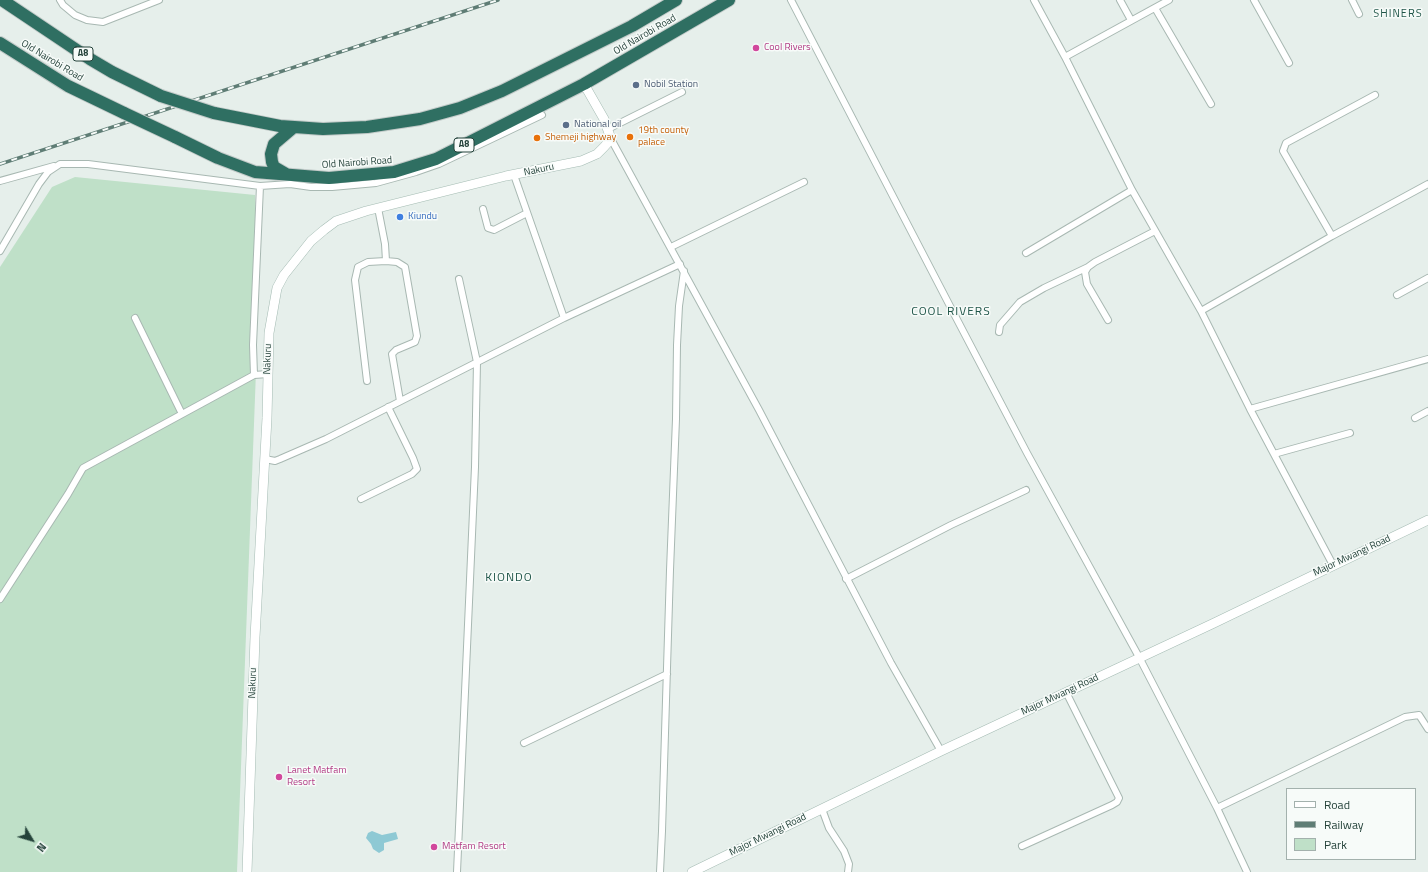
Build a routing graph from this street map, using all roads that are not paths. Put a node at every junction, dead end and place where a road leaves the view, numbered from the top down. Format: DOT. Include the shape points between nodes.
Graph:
graph roads {
  1 [pos="60,0"];
  2 [pos="159,0"];
  3 [pos="676,0"];
  4 [pos="729,0"];
  5 [pos="791,0"];
  6 [pos="1034,0"];
  7 [pos="1120,0"];
  8 [pos="1169,0"];
  9 [pos="1254,0"];
  10 [pos="1352,0"];
  11 [pos="6,3"];
  12 [pos="1155,8"];
  13 [pos="1359,14"];
  14 [pos="1131,20"];
  15 [pos="2,42"];
  16 [pos="1065,57"];
  17 [pos="1289,63"];
  18 [pos="584,84"];
  19 [pos="682,92"];
  20 [pos="1375,94"];
  21 [pos="1211,104"];
  22 [pos="542,115"];
  23 [pos="294,127"];
  24 [pos="608,129"];
  25 [pos="611,139"];
  26 [pos="60,164"];
  27 [pos="286,174"];
  28 [pos="514,175"];
  29 [pos="0,181"];
  30 [pos="804,182"];
  31 [pos="1428,184"];
  32 [pos="260,186"];
  33 [pos="1132,190"];
  34 [pos="378,208"];
  35 [pos="483,209"];
  36 [pos="527,213"];
  37 [pos="1155,231"];
  38 [pos="1332,236"];
  39 [pos="671,247"];
  40 [pos="0,251"];
  41 [pos="1026,253"];
  42 [pos="386,261"];
  43 [pos="680,264"];
  44 [pos="1088,267"];
  45 [pos="684,271"];
  46 [pos="1428,278"];
  47 [pos="459,279"];
  48 [pos="1397,296"];
  49 [pos="1201,311"];
  50 [pos="135,318"];
  51 [pos="564,318"];
  52 [pos="1108,320"];
  53 [pos="999,332"];
  54 [pos="1428,359"];
  55 [pos="476,362"];
  56 [pos="268,374"];
  57 [pos="254,375"];
  58 [pos="367,381"];
  59 [pos="400,401"];
  60 [pos="388,407"];
  61 [pos="1250,410"];
  62 [pos="1428,411"];
  63 [pos="182,414"];
  64 [pos="1415,418"];
  65 [pos="1350,433"];
  66 [pos="1274,454"];
  67 [pos="265,459"];
  68 [pos="1026,490"];
  69 [pos="361,499"];
  70 [pos="1428,520"];
  71 [pos="1333,565"];
  72 [pos="846,579"];
  73 [pos="0,599"];
  74 [pos="1139,657"];
  75 [pos="667,674"];
  76 [pos="1066,692"];
  77 [pos="1428,729"];
  78 [pos="524,743"];
  79 [pos="941,751"];
  80 [pos="1217,808"];
  81 [pos="822,809"];
  82 [pos="1022,846"];
  83 [pos="247,872"];
  84 [pos="456,872"];
  85 [pos="660,872"];
  86 [pos="692,872"];
  87 [pos="848,872"];
  88 [pos="1247,872"];
  1 -- 2 [label="street" via="75,15 103,22"];
  3 -- 23 [label="highway, Old Nairobi Road / A8" via="632,26 516,84 460,108 420,119 367,127"];
  4 -- 18 [label="highway, Old Nairobi Road / A8"];
  5 -- 74 [label="street" via="1027,453"];
  6 -- 16 [label="street"];
  7 -- 14 [label="street"];
  8 -- 12 [label="street"];
  9 -- 17 [label="street"];
  10 -- 13 [label="street"];
  11 -- 23 [label="highway, Old Nairobi Road / A8, bridge" via="95,62 161,96 214,113 264,124"];
  12 -- 14 [label="street"];
  12 -- 21 [label="street"];
  14 -- 16 [label="street"];
  15 -- 27 [label="highway, Old Nairobi Road / A8, bridge" via="68,86 218,158 255,172"];
  16 -- 33 [label="street"];
  18 -- 24 [label="main road"];
  18 -- 27 [label="highway, Old Nairobi Road / A8" via="436,159 413,167 394,172 342,178"];
  19 -- 24 [label="street"];
  20 -- 38 [label="street" via="1286,143 1283,151"];
  22 -- 32 [label="street" via="461,155 416,172 376,183 332,187 290,184"];
  23 -- 27 [label="highway" via="274,144 271,154 274,167"];
  24 -- 25 [label="main road"];
  25 -- 28 [label="main road, Nakuru" via="597,154 581,161"];
  25 -- 39 [label="street"];
  26 -- 29 [label="street"];
  26 -- 32 [label="street" via="88,164"];
  26 -- 40 [label="street" via="48,172 39,184"];
  28 -- 34 [label="main road, Nakuru"];
  28 -- 36 [label="street"];
  30 -- 39 [label="street"];
  31 -- 38 [label="street"];
  32 -- 57 [label="street"];
  33 -- 37 [label="street"];
  33 -- 41 [label="street"];
  34 -- 42 [label="street"];
  34 -- 56 [label="main road, Nakuru" via="336,221 311,241 284,275 277,288 273,306 269,333"];
  35 -- 36 [label="street" via="488,228 494,230"];
  36 -- 51 [label="street"];
  37 -- 44 [label="street"];
  37 -- 49 [label="street"];
  38 -- 49 [label="street"];
  39 -- 43 [label="street"];
  42 -- 58 [label="street" via="368,262 358,267 355,280"];
  42 -- 59 [label="street" via="397,262 405,267 417,336 415,342 392,354"];
  43 -- 45 [label="street"];
  43 -- 51 [label="street"];
  44 -- 52 [label="street" via="1085,272 1087,284"];
  44 -- 53 [label="street" via="1020,302 1000,325"];
  45 -- 72 [label="street"];
  45 -- 75 [label="street" via="677,345"];
  46 -- 48 [label="street"];
  47 -- 55 [label="street"];
  49 -- 61 [label="street"];
  50 -- 63 [label="street"];
  51 -- 55 [label="street"];
  54 -- 61 [label="street"];
  55 -- 59 [label="street"];
  55 -- 84 [label="street" via="475,467"];
  56 -- 57 [label="street"];
  56 -- 67 [label="main road, Nakuru"];
  57 -- 63 [label="street"];
  59 -- 60 [label="street"];
  60 -- 67 [label="street" via="280,460"];
  60 -- 69 [label="street" via="416,469 412,474"];
  61 -- 66 [label="street"];
  62 -- 64 [label="street"];
  63 -- 73 [label="street" via="83,468"];
  65 -- 66 [label="street"];
  66 -- 71 [label="street"];
  67 -- 83 [label="main road, Nakuru" via="255,637"];
  68 -- 72 [label="street"];
  70 -- 71 [label="main road, Major Mwangi Road"];
  71 -- 74 [label="main road, Major Mwangi Road"];
  72 -- 79 [label="street"];
  74 -- 76 [label="main road, Major Mwangi Road"];
  74 -- 80 [label="street"];
  75 -- 78 [label="street"];
  75 -- 85 [label="street"];
  76 -- 79 [label="main road, Major Mwangi Road"];
  76 -- 82 [label="street" via="1119,798 1112,805"];
  77 -- 80 [label="street" via="1419,715 1405,717"];
  79 -- 81 [label="main road, Major Mwangi Road"];
  80 -- 88 [label="street"];
  81 -- 86 [label="main road, Major Mwangi Road"];
  81 -- 87 [label="street" via="829,828 844,851 849,864"];
}
